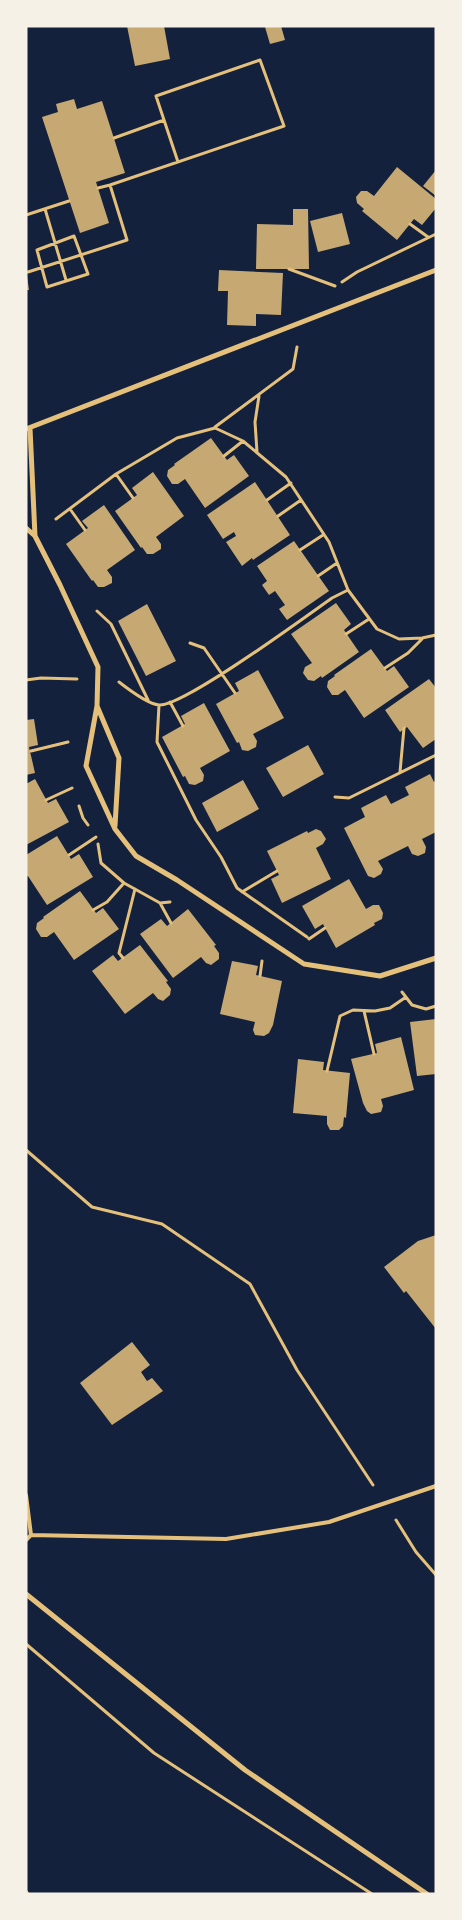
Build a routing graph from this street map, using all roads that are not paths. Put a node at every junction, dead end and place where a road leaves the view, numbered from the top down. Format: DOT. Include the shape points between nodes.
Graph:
graph roads {
  1 [pos="436,270"];
  2 [pos="28,429"];
  3 [pos="26,528"];
  4 [pos="34,536"];
  5 [pos="97,706"];
  6 [pos="115,829"];
  7 [pos="436,958"];
  8 [pos="436,1486"];
  9 [pos="26,1495"];
  10 [pos="31,1535"];
  11 [pos="26,1540"];
  12 [pos="26,1594"];
  13 [pos="427,1894"];
  1 -- 2 [label="street"];
  2 -- 4 [label="street"];
  3 -- 4 [label="street"];
  4 -- 5 [label="street" via="98,667"];
  5 -- 6 [label="street" via="118,758"];
  5 -- 6 [label="street" via="86,766"];
  6 -- 7 [label="street" via="136,856 304,964 380,976"];
  8 -- 10 [label="lane" via="329,1522 226,1539"];
  9 -- 10 [label="lane"];
  10 -- 11 [label="lane"];
  12 -- 13 [label="street" via="245,1770"];
}
